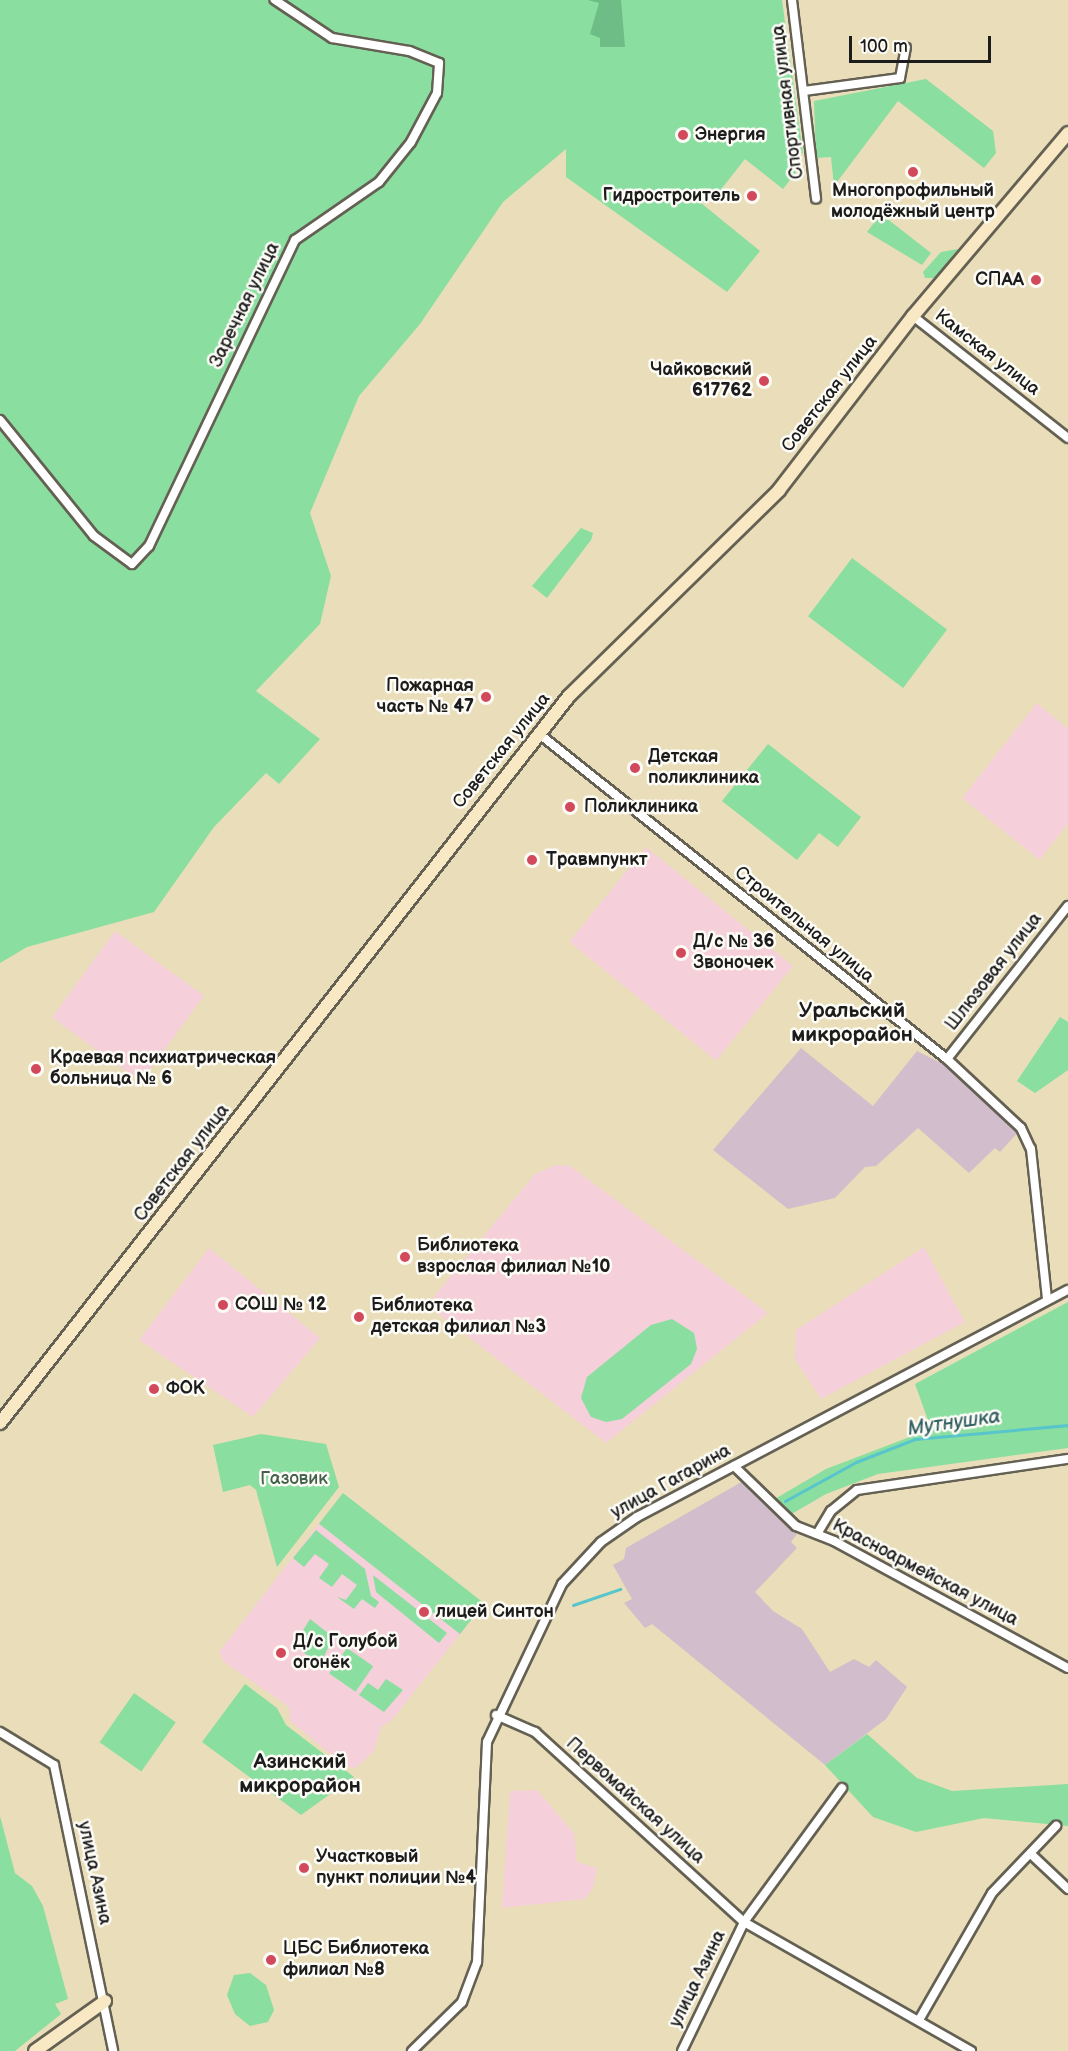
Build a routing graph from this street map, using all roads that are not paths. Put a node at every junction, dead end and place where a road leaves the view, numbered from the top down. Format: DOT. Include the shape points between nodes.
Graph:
graph roads {
  1 [pos="275,0"];
  2 [pos="792,0"];
  3 [pos="906,48"];
  4 [pos="804,91"];
  5 [pos="1068,133"];
  6 [pos="816,199"];
  7 [pos="913,316"];
  8 [pos="0,420"];
  9 [pos="1068,438"];
  10 [pos="538,734"];
  11 [pos="1068,906"];
  12 [pos="947,1059"];
  13 [pos="1068,1290"];
  14 [pos="1047,1299"];
  15 [pos="0,1423"];
  16 [pos="1068,1459"];
  17 [pos="734,1466"];
  18 [pos="817,1534"];
  19 [pos="1068,1668"];
  20 [pos="496,1715"];
  21 [pos="0,1732"];
  22 [pos="842,1788"];
  23 [pos="1056,1826"];
  24 [pos="1032,1856"];
  25 [pos="1068,1888"];
  26 [pos="744,1922"];
  27 [pos="105,2001"];
  28 [pos="919,2020"];
  29 [pos="35,2051"];
  30 [pos="113,2051"];
  31 [pos="412,2051"];
  32 [pos="682,2051"];
  33 [pos="971,2051"];
  1 -- 8 [label="street, Заречная улица" via="332,38 409,51 439,63 437,93 411,142 379,182 295,240 149,546 132,564 94,536"];
  2 -- 4 [label="street, Спортивная улица"];
  3 -- 4 [label="street" via="900,78"];
  4 -- 6 [label="street, Спортивная улица"];
  5 -- 7 [label="main road, Советская улица"];
  7 -- 9 [label="street, Камская улица"];
  7 -- 10 [label="main road, Советская улица" via="779,489 581,682"];
  10 -- 12 [label="street, Строительная улица"];
  10 -- 15 [label="main road, Советская улица"];
  11 -- 12 [label="street, Шлюзовая улица"];
  12 -- 14 [label="street, Строительная улица" via="1021,1128 1031,1149"];
  13 -- 14 [label="street, улица Гагарина"];
  14 -- 17 [label="street, улица Гагарина"];
  16 -- 18 [label="street, Красноармейская улица" via="857,1490 831,1511"];
  17 -- 18 [label="street" via="796,1526"];
  17 -- 20 [label="street, улица Гагарина" via="601,1542 552,1597"];
  18 -- 19 [label="street, Красноармейская улица"];
  20 -- 26 [label="street, Первомайская улица" via="535,1732"];
  20 -- 31 [label="street, улица Гагарина" via="487,1742 477,1962 462,2002"];
  21 -- 27 [label="street, улица Азина" via="54,1765"];
  22 -- 26 [label="street"];
  23 -- 24 [label="street"];
  24 -- 25 [label="street"];
  24 -- 28 [label="street" via="992,1893"];
  26 -- 28 [label="street, Первомайская улица"];
  26 -- 32 [label="street, улица Азина"];
  27 -- 29 [label="main road"];
  27 -- 30 [label="street, улица Азина"];
  28 -- 33 [label="street, Первомайская улица"];
}
